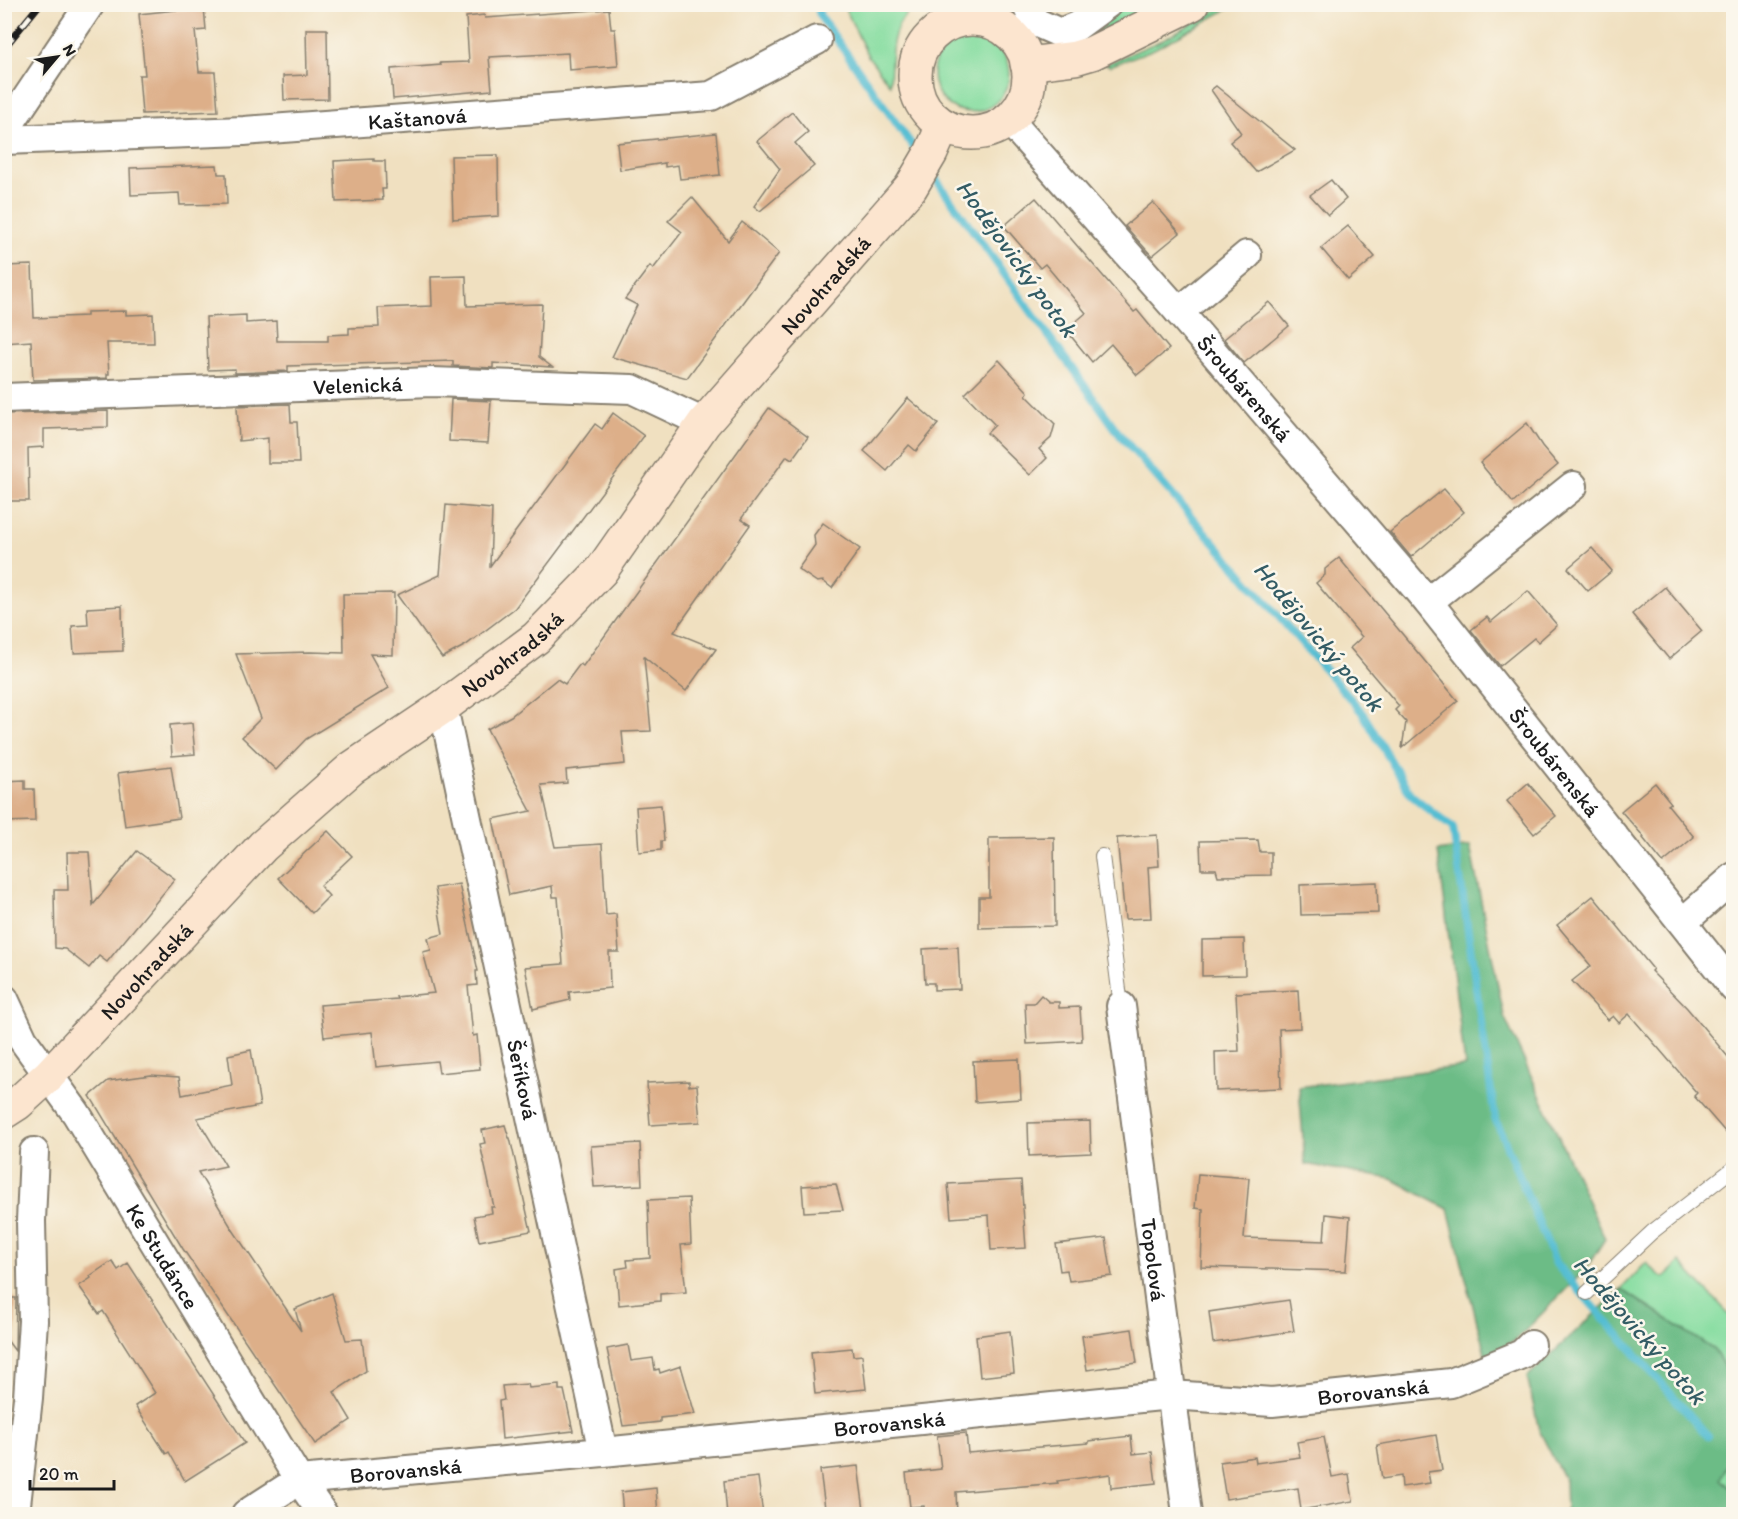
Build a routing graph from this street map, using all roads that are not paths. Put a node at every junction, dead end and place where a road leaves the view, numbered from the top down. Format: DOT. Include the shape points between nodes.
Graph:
graph roads {
  1 [pos="90,4"];
  2 [pos="1026,4"];
  3 [pos="1107,4"];
  4 [pos="1192,4"];
  5 [pos="984,12"];
  6 [pos="817,40"];
  7 [pos="1084,40"];
  8 [pos="1027,64"];
  9 [pos="1009,120"];
  10 [pos="4,132"];
  11 [pos="937,139"];
  12 [pos="4,140"];
  13 [pos="1247,255"];
  14 [pos="1179,312"];
  15 [pos="4,398"];
  16 [pos="704,423"];
  17 [pos="1573,486"];
  18 [pos="1428,602"];
  19 [pos="443,707"];
  20 [pos="1102,856"];
  21 [pos="1734,877"];
  22 [pos="1683,922"];
  23 [pos="1734,988"];
  24 [pos="4,999"];
  25 [pos="1121,1006"];
  26 [pos="48,1075"];
  27 [pos="4,1112"];
  28 [pos="34,1152"];
  29 [pos="1734,1168"];
  30 [pos="1587,1293"];
  31 [pos="1531,1345"];
  32 [pos="1171,1395"];
  33 [pos="603,1452"];
  34 [pos="299,1480"];
  35 [pos="15,1515"];
  36 [pos="246,1515"];
  37 [pos="323,1515"];
  38 [pos="1187,1515"];
  1 -- 10 [label="street"];
  2 -- 7 [label="street" via="1035,22"];
  3 -- 7 [label="street"];
  4 -- 7 [label="main road"];
  5 -- 8 [label="main road" via="1012,36"];
  5 -- 11 [label="main road" via="937,31 918,56 916,88"];
  6 -- 12 [label="street, Kaštanová" via="711,96 244,131"];
  7 -- 8 [label="main road" via="1075,58"];
  8 -- 9 [label="main road" via="1028,88 1018,111"];
  9 -- 11 [label="main road" via="977,133"];
  9 -- 14 [label="street, Šroubárenská"];
  11 -- 16 [label="main road, Novohradská" via="911,187"];
  13 -- 14 [label="street"];
  14 -- 18 [label="street, Šroubárenská"];
  15 -- 16 [label="street, Velenická" via="432,382 632,389"];
  16 -- 19 [label="main road, Novohradská" via="601,571 536,638"];
  17 -- 18 [label="street"];
  18 -- 22 [label="street, Šroubárenská"];
  19 -- 26 [label="main road, Novohradská" via="352,768 263,846"];
  19 -- 33 [label="street, Šeříková"];
  20 -- 25 [label="lane"];
  21 -- 22 [label="street"];
  22 -- 23 [label="street, Šroubárenská"];
  24 -- 26 [label="street, Ke Studánce" via="23,1040"];
  25 -- 32 [label="street, Topolová"];
  26 -- 27 [label="main road, Novohradská"];
  26 -- 34 [label="street, Ke Studánce" via="76,1113"];
  28 -- 35 [label="street" via="33,1321"];
  29 -- 30 [label="lane" via="1652,1232"];
  31 -- 32 [label="street, Borovanská" via="1522,1354 1451,1383 1272,1402"];
  32 -- 33 [label="street, Borovanská"];
  32 -- 38 [label="street, Topolová"];
  33 -- 34 [label="street, Borovanská"];
  34 -- 36 [label="street, Borovanská"];
  34 -- 37 [label="street, Ke Studánce"];
}
